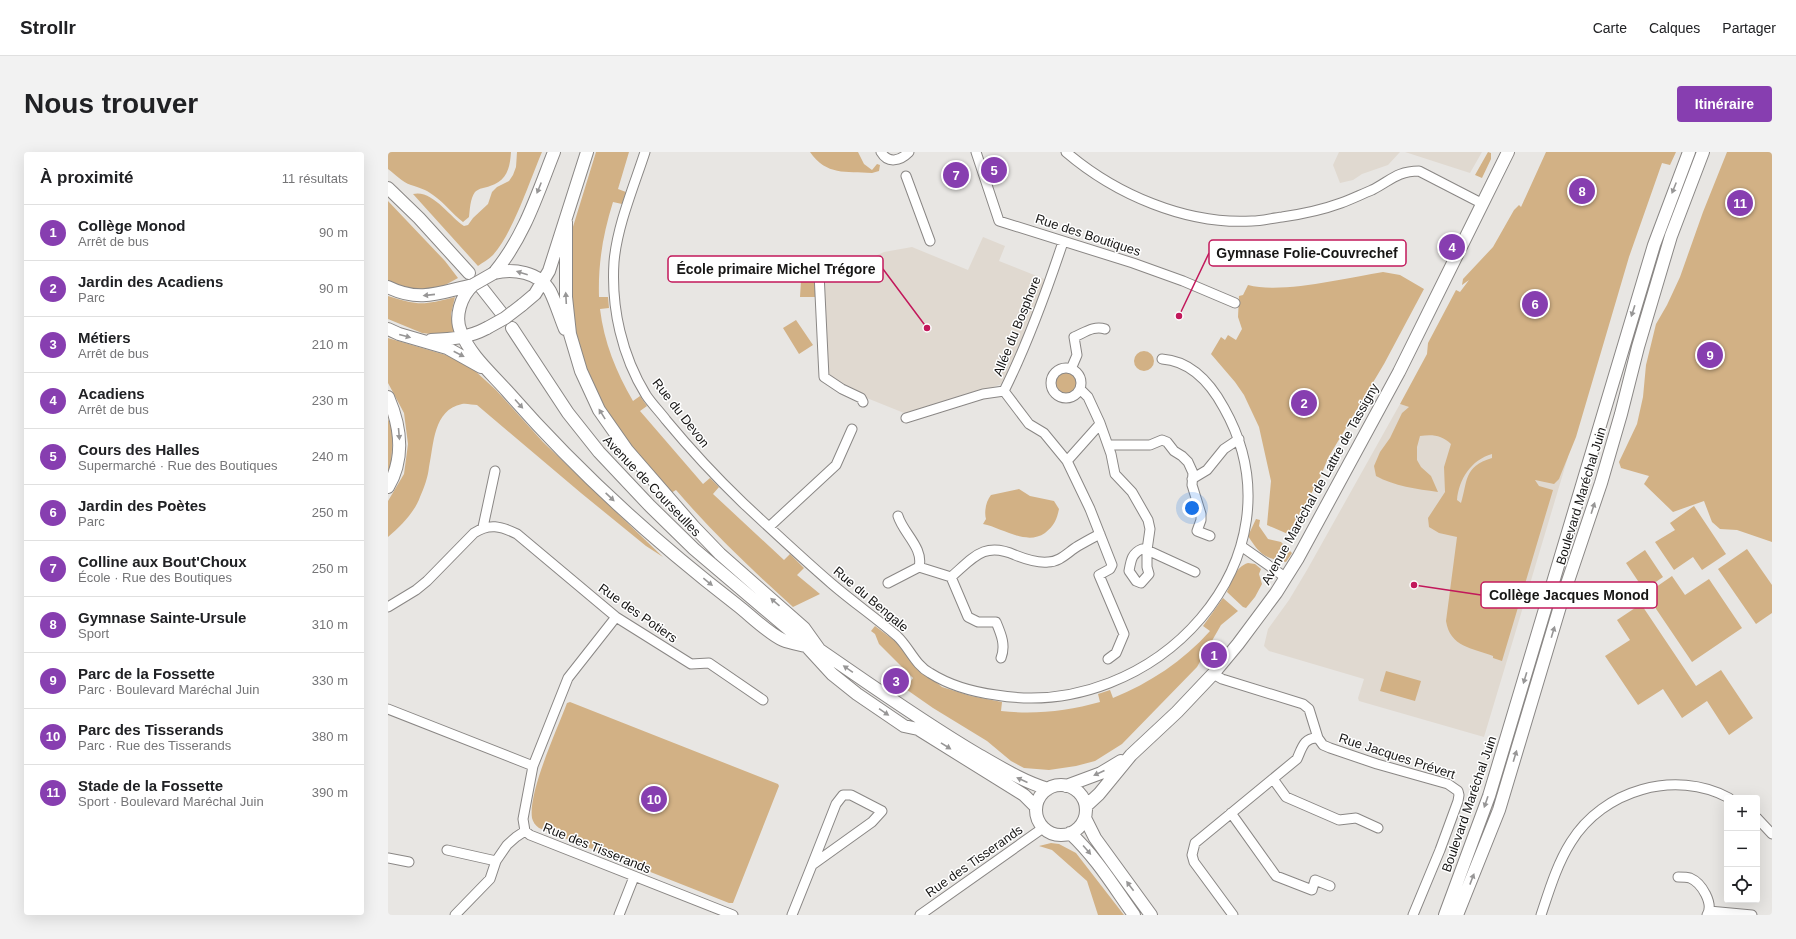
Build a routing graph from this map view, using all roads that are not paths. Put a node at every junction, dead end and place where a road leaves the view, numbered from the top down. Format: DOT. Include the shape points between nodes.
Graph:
graph roads {
  1 [pos="554,152"];
  2 [pos="586,152"];
  3 [pos="645,152"];
  4 [pos="881,152"];
  5 [pos="909,152"];
  6 [pos="976,152"];
  7 [pos="1066,152"];
  8 [pos="1508,152"];
  9 [pos="1689,152"];
  10 [pos="1703,152"];
  11 [pos="906,176"];
  12 [pos="388,188"];
  13 [pos="1483,204"];
  14 [pos="566,222"];
  15 [pos="930,241"];
  16 [pos="1063,242"];
  17 [pos="497,270"];
  18 [pos="469,273"];
  19 [pos="819,273"];
  20 [pos="543,283"];
  21 [pos="388,287"];
  22 [pos="473,287"];
  23 [pos="1235,303"];
  24 [pos="503,315"];
  25 [pos="512,328"];
  26 [pos="388,329"];
  27 [pos="1105,329"];
  28 [pos="464,338"];
  29 [pos="422,340"];
  30 [pos="574,351"];
  31 [pos="1162,359"];
  32 [pos="1071,369"];
  33 [pos="493,375"];
  34 [pos="1080,389"];
  35 [pos="1004,391"];
  36 [pos="388,397"];
  37 [pos="863,402"];
  38 [pos="906,418"];
  39 [pos="1100,424"];
  40 [pos="852,428"];
  41 [pos="1239,439"];
  42 [pos="1108,445"];
  43 [pos="1067,462"];
  44 [pos="495,471"];
  45 [pos="1192,479"];
  46 [pos="388,487"];
  47 [pos="898,516"];
  48 [pos="483,527"];
  49 [pos="769,527"];
  50 [pos="1100,534"];
  51 [pos="1210,536"];
  52 [pos="1241,546"];
  53 [pos="1147,550"];
  54 [pos="1112,565"];
  55 [pos="1130,566"];
  56 [pos="919,567"];
  57 [pos="1195,572"];
  58 [pos="952,577"];
  59 [pos="1285,577"];
  60 [pos="888,583"];
  61 [pos="388,607"];
  62 [pos="616,618"];
  63 [pos="803,642"];
  64 [pos="819,649"];
  65 [pos="1001,658"];
  66 [pos="1108,659"];
  67 [pos="1212,674"];
  68 [pos="763,700"];
  69 [pos="388,709"];
  70 [pos="1318,738"];
  71 [pos="1131,755"];
  72 [pos="533,766"];
  73 [pos="1273,779"];
  74 [pos="1066,786"];
  75 [pos="1048,789"];
  76 [pos="1724,796"];
  77 [pos="1036,807"];
  78 [pos="1085,812"];
  79 [pos="1231,813"];
  80 [pos="1760,821"];
  81 [pos="1043,828"];
  82 [pos="1378,828"];
  83 [pos="525,831"];
  84 [pos="1070,833"];
  85 [pos="1772,834"];
  86 [pos="447,850"];
  87 [pos="388,858"];
  88 [pos="496,861"];
  89 [pos="409,862"];
  90 [pos="812,865"];
  91 [pos="634,877"];
  92 [pos="1678,877"];
  93 [pos="1330,886"];
  94 [pos="1708,913"];
  95 [pos="455,915"];
  96 [pos="619,915"];
  97 [pos="733,915"];
  98 [pos="792,915"];
  99 [pos="920,915"];
  100 [pos="1134,915"];
  101 [pos="1151,915"];
  102 [pos="1232,915"];
  103 [pos="1413,915"];
  104 [pos="1445,915"];
  105 [pos="1457,915"];
  106 [pos="1541,915"];
  107 [pos="1752,915"];
  1 -- 17 [label="main road, one-way" via="522,232"];
  2 -- 14 [label="main road"];
  3 -- 49 [label="street, Rue du Devon" via="625,212 614,259 614,296 619,331 630,364 647,396 720,481"];
  4 -- 5 [label="street" via="887,159 895,160 900,160"];
  6 -- 16 [label="street, Rue des Boutiques" via="998,221"];
  7 -- 13 [label="street" via="1092,174 1141,200 1183,214 1210,219 1252,221 1310,213 1346,201 1407,171 1419,172"];
  8 -- 13 [label="main road, Avenue Maréchal de Lattre de Tassigny"];
  9 -- 104 [label="main road, Boulevard Maréchal Juin, one-way" via="1654,245 1494,778"];
  105 -- 10 [label="main road, Boulevard Maréchal Juin, one-way" via="1499,810 1564,593 1601,483 1667,250"];
  11 -- 15 [label="street"];
  12 -- 18 [label="main road" via="420,218"];
  13 -- 59 [label="main road, Avenue Maréchal de Lattre de Tassigny" via="1377,414"];
  14 -- 20 [label="main road"];
  30 -- 14 [label="main road, one-way" via="568,320"];
  16 -- 23 [label="street, Rue des Boutiques" via="1133,263"];
  16 -- 35 [label="street, Allée du Bosphore" via="1040,309"];
  20 -- 17 [label="main road, one-way" via="520,271"];
  17 -- 22 [label="main road, bridge"];
  19 -- 37 [label="street" via="824,377 861,398"];
  20 -- 28 [label="main road, bridge" via="535,294 505,318"];
  20 -- 30 [label="main road" via="550,291"];
  22 -- 21 [label="main road, one-way" via="423,296 410,296"];
  22 -- 24 [label="main road"];
  22 -- 28 [label="main road" via="462,301 458,314"];
  25 -- 63 [label="main road, Avenue de Courseulles" via="568,413 626,482 694,549"];
  26 -- 29 [label="main road, one-way"];
  27 -- 32 [label="street" via="1092,329 1074,337 1077,355"];
  28 -- 29 [label="main road"];
  28 -- 33 [label="main road"];
  29 -- 33 [label="main road, one-way" via="460,354"];
  64 -- 30 [label="main road, one-way" via="804,628 720,554 643,470 599,410"];
  31 -- 41 [label="street, Rue du Bengale" via="1182,364 1204,380 1222,404"];
  32 -- 34 [label="street" via="1081,380"];
  32 -- 34 [label="street" via="1057,371 1051,387 1059,397 1065,398 1074,396"];
  33 -- 63 [label="main road, one-way" via="554,443 676,556 780,638"];
  34 -- 39 [label="street" via="1088,397"];
  35 -- 38 [label="street, Allée du Bosphore"];
  35 -- 43 [label="street" via="1029,424 1044,433"];
  36 -- 46 [label="main road, one-way" via="398,424 400,441 399,459"];
  39 -- 42 [label="street"];
  39 -- 43 [label="street"];
  40 -- 49 [label="street" via="836,465"];
  41 -- 45 [label="street" via="1224,449 1207,470"];
  41 -- 52 [label="street, Rue du Bengale" via="1246,469 1247,514"];
  42 -- 45 [label="street" via="1150,445 1162,440 1167,442 1188,462 1194,476"];
  42 -- 53 [label="street" via="1115,474 1132,492 1148,520 1150,529"];
  43 -- 50 [label="street"];
  44 -- 48 [label="street"];
  45 -- 51 [label="street" via="1201,514 1197,531"];
  47 -- 56 [label="street" via="919,555"];
  48 -- 61 [label="street" via="466,540 427,581"];
  48 -- 62 [label="street, Rue des Potiers" via="504,528 517,534"];
  49 -- 52 [label="street, Rue du Bengale" via="834,586 900,639 930,674 961,687 1017,698 1065,696 1098,688 1122,679 1162,656 1184,637 1207,611 1224,586"];
  50 -- 54 [label="street"];
  50 -- 58 [label="street" via="1060,559 1048,563 1008,552 986,550 969,560"];
  52 -- 59 [label="street"];
  53 -- 55 [label="street" via="1135,552"];
  53 -- 55 [label="street" via="1149,574 1145,580 1141,583 1136,581 1129,571"];
  53 -- 57 [label="street"];
  54 -- 55 [label="street"];
  54 -- 66 [label="street" via="1110,569 1099,574 1124,634 1116,653"];
  56 -- 58 [label="street"];
  56 -- 60 [label="street"];
  58 -- 65 [label="street" via="968,617 978,622 996,622 1004,643"];
  59 -- 67 [label="main road, Avenue Maréchal de Lattre de Tassigny" via="1238,644"];
  62 -- 68 [label="street, Rue des Potiers" via="691,664 710,663"];
  62 -- 72 [label="street, Rue des Tisserands" via="568,678"];
  63 -- 64 [label="main road, Avenue de Courseulles"];
  63 -- 77 [label="main road, Avenue de Courseulles, one-way" via="832,674 857,694 904,726 918,729 1024,794"];
  75 -- 64 [label="main road, Avenue de Courseulles, one-way" via="1014,776 950,737"];
  67 -- 70 [label="street" via="1303,704 1309,709"];
  67 -- 71 [label="main road, Avenue Maréchal de Lattre de Tassigny" via="1177,712"];
  69 -- 72 [label="street"];
  70 -- 73 [label="street" via="1306,740 1297,759"];
  70 -- 103 [label="street, Rue Jacques Prévert" via="1330,748 1448,784 1458,791 1458,801"];
  71 -- 74 [label="main road, Avenue Maréchal de Lattre de Tassigny, one-way" via="1101,773"];
  71 -- 78 [label="main road, Avenue Maréchal de Lattre de Tassigny"];
  72 -- 83 [label="street, Rue des Tisserands" via="523,819"];
  73 -- 79 [label="street"];
  73 -- 82 [label="street" via="1286,797 1339,820 1356,818"];
  74 -- 75 [label="main road"];
  74 -- 78 [label="main road" via="1081,795"];
  75 -- 77 [label="main road" via="1040,797"];
  76 -- 106 [label="street" via="1697,787 1669,784 1631,793 1604,806 1571,841 1560,862"];
  77 -- 81 [label="main road, Avenue de Courseulles" via="1037,818"];
  78 -- 84 [label="main road" via="1077,829"];
  101 -- 78 [label="main road, one-way" via="1095,838"];
  79 -- 93 [label="street" via="1276,876 1312,890 1315,880"];
  79 -- 102 [label="street" via="1194,843 1192,855 1197,868"];
  80 -- 85 [label="street"];
  81 -- 84 [label="main road" via="1058,835"];
  81 -- 99 [label="street, Rue des Tisserands"];
  83 -- 88 [label="street" via="507,845"];
  83 -- 91 [label="street, Rue des Tisserands"];
  84 -- 100 [label="main road, one-way" via="1091,855"];
  86 -- 88 [label="street"];
  87 -- 89 [label="street"];
  88 -- 95 [label="street" via="490,879"];
  90 -- 90 [label="street" via="872,822 882,811 851,795 843,795 836,804"];
  90 -- 98 [label="street"];
  91 -- 96 [label="street"];
  91 -- 97 [label="street, Rue des Tisserands"];
  92 -- 94 [label="street" via="1690,878 1697,882 1707,899"];
  94 -- 107 [label="street"];
}
